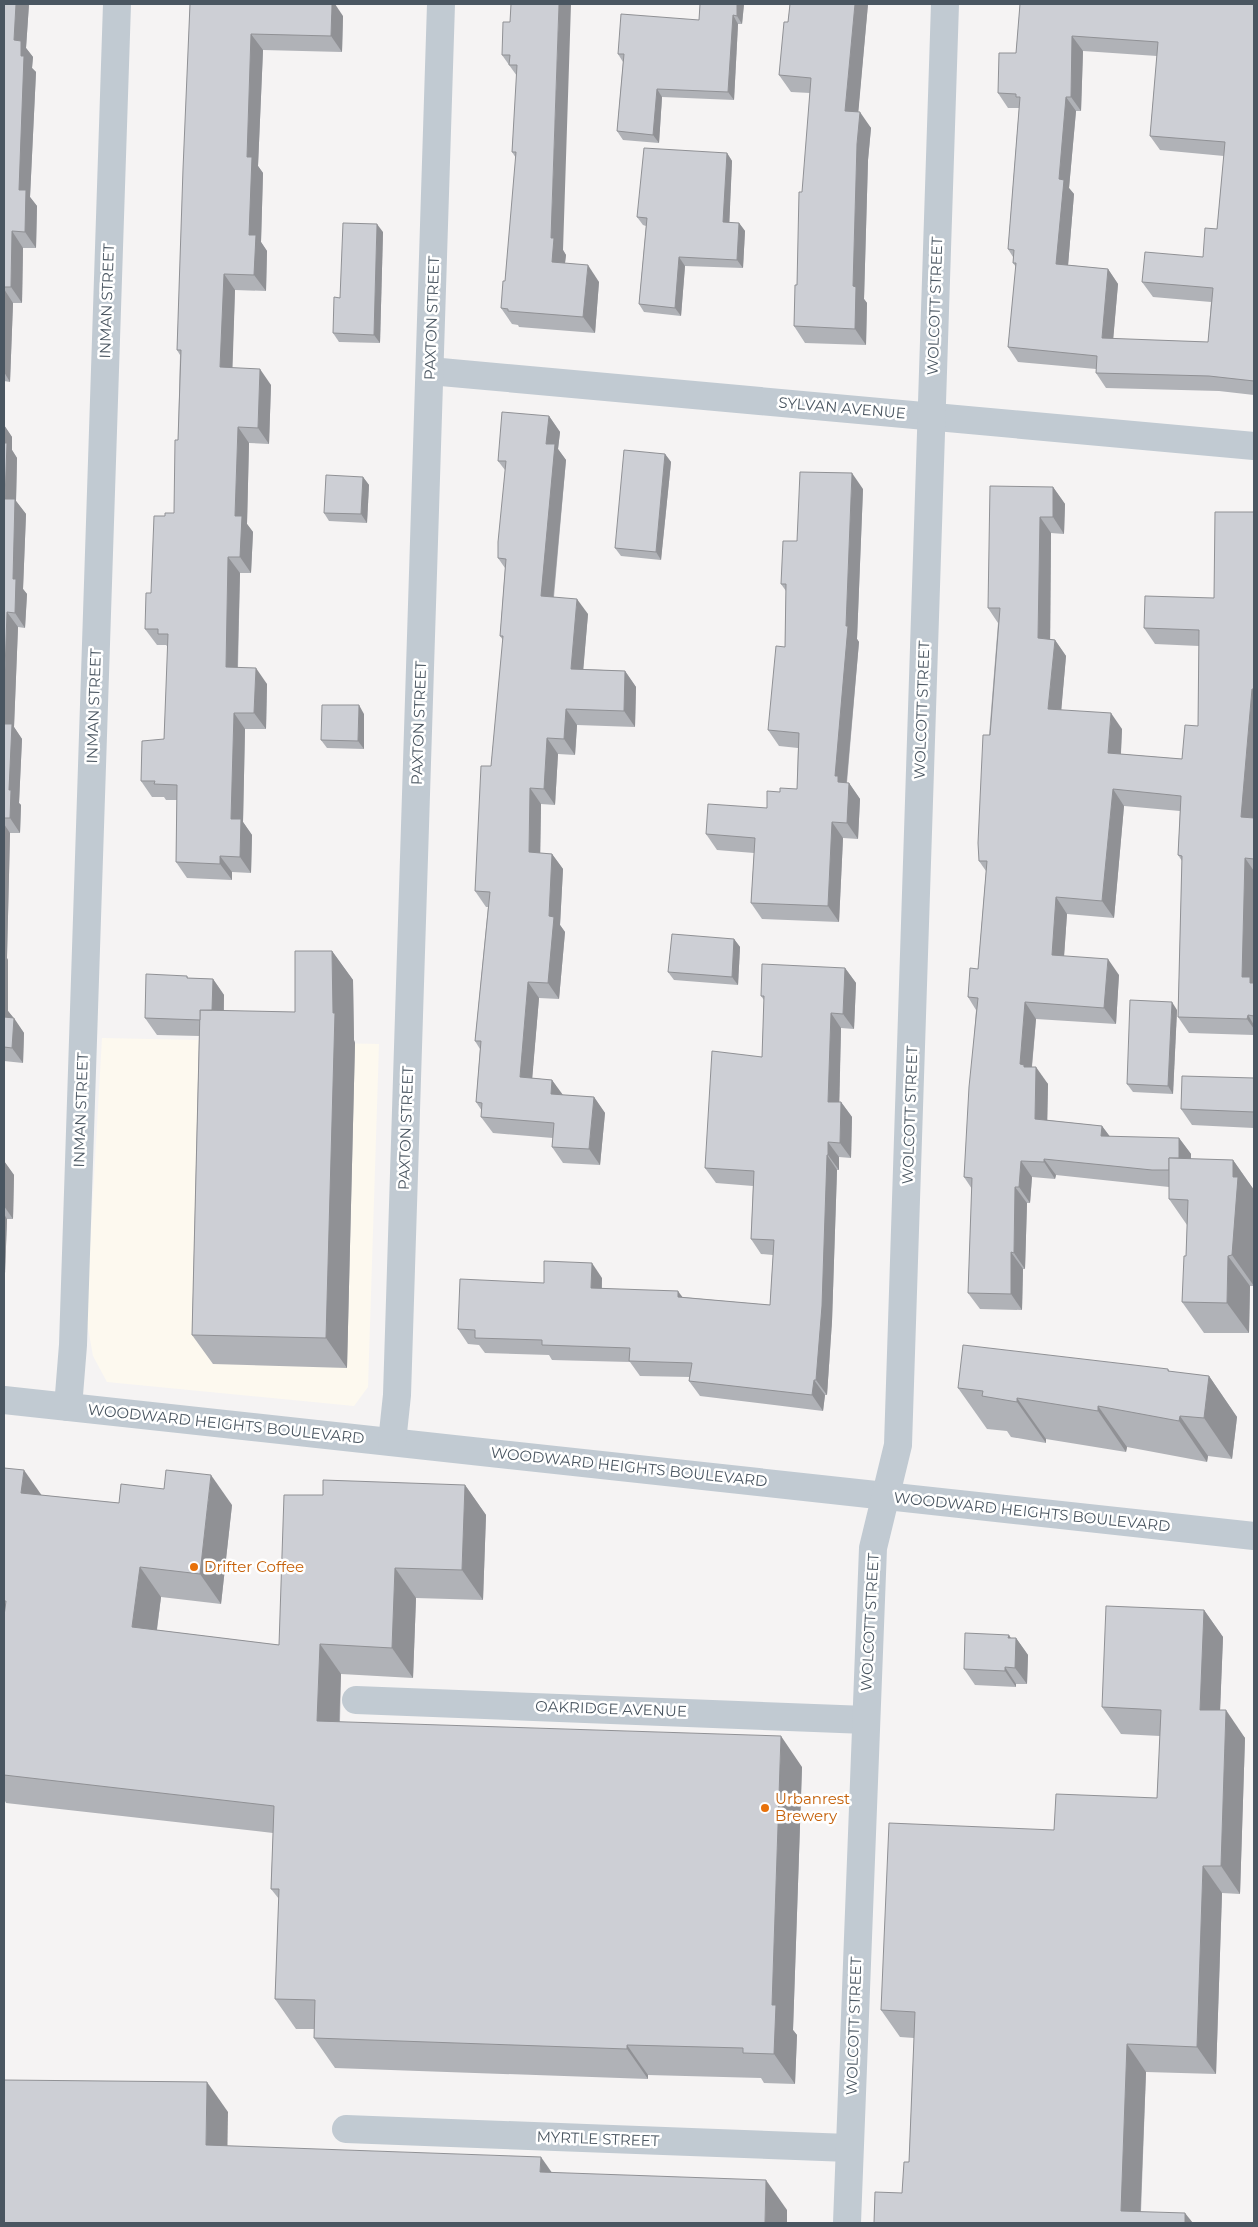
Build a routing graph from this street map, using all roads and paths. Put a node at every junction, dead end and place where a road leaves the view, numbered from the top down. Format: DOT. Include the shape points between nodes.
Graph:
graph roads {
  1 [pos="117,4"];
  2 [pos="441,4"];
  3 [pos="945,4"];
  4 [pos="430,371"];
  5 [pos="932,416"];
  6 [pos="1254,446"];
  7 [pos="4,1400"];
  8 [pos="68,1407"];
  9 [pos="392,1442"];
  10 [pos="886,1496"];
  11 [pos="1254,1536"];
  12 [pos="356,1700"];
  13 [pos="866,1720"];
  14 [pos="346,2129"];
  15 [pos="850,2148"];
  16 [pos="847,2223"];
  1 -- 8 [label="street, INMAN STREET" via="74,1336"];
  2 -- 4 [label="street, PAXTON STREET"];
  3 -- 5 [label="street, WOLCOTT STREET"];
  4 -- 5 [label="street, SYLVAN AVENUE"];
  4 -- 9 [label="street, PAXTON STREET" via="397,1395"];
  5 -- 6 [label="street, SYLVAN AVENUE"];
  5 -- 10 [label="street, WOLCOTT STREET" via="898,1438"];
  7 -- 8 [label="street, WOODWARD HEIGHTS BOULEVARD"];
  8 -- 9 [label="street, WOODWARD HEIGHTS BOULEVARD"];
  9 -- 10 [label="street, WOODWARD HEIGHTS BOULEVARD"];
  10 -- 11 [label="street, WOODWARD HEIGHTS BOULEVARD"];
  10 -- 13 [label="street, WOLCOTT STREET" via="873,1548"];
  12 -- 13 [label="street, OAKRIDGE AVENUE"];
  13 -- 15 [label="street, WOLCOTT STREET"];
  14 -- 15 [label="street, MYRTLE STREET"];
  15 -- 16 [label="street, WOLCOTT STREET"];
}
